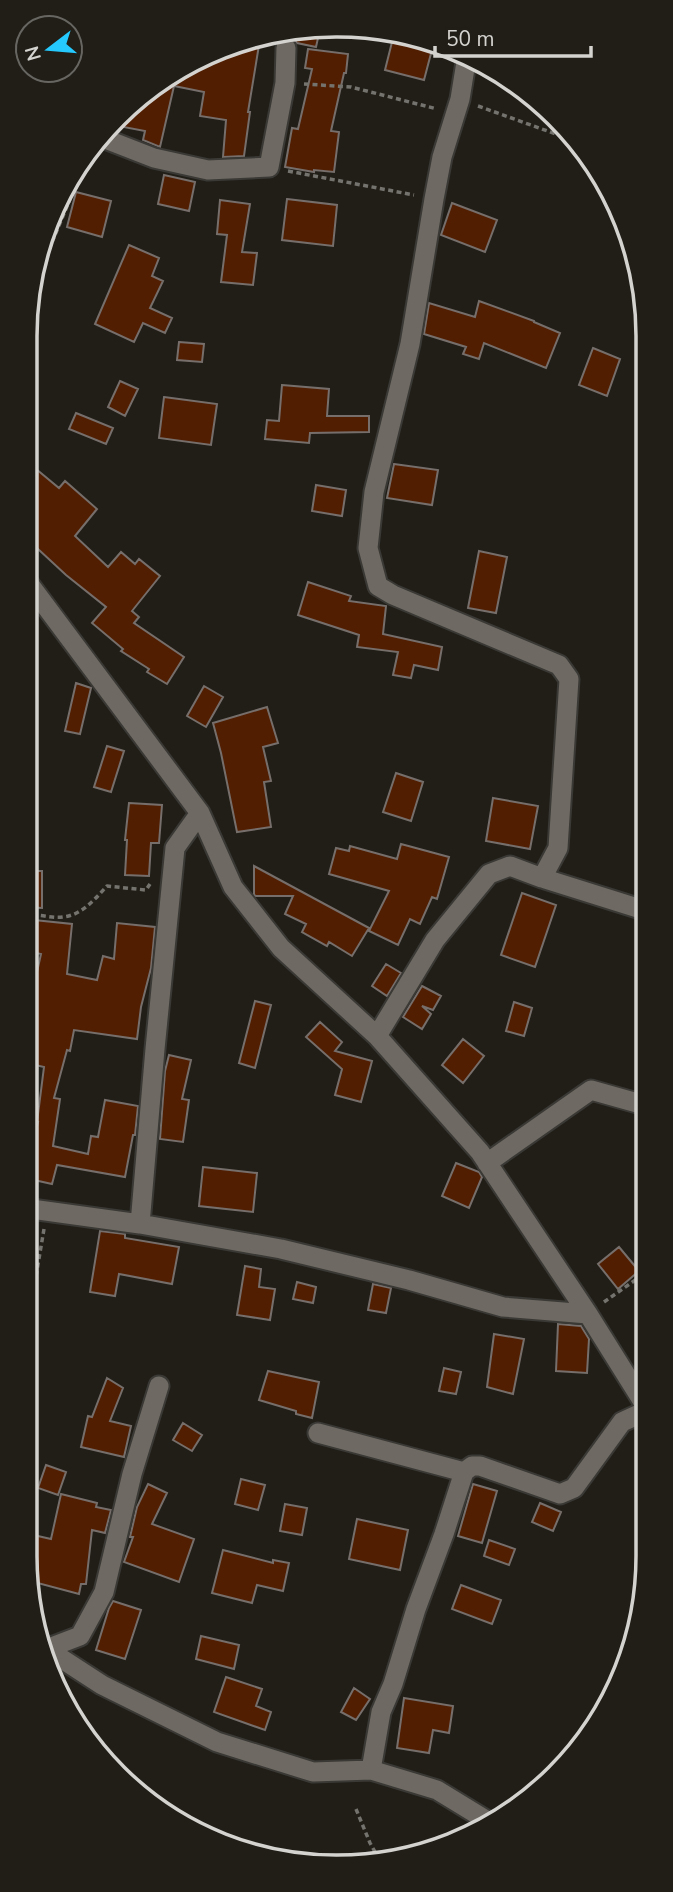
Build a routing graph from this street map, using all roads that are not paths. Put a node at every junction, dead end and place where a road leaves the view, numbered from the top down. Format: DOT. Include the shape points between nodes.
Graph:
graph roads {
  1 [pos="286,48"];
  2 [pos="465,66"];
  3 [pos="110,141"];
  4 [pos="37,595"];
  5 [pos="200,813"];
  6 [pos="542,878"];
  7 [pos="636,908"];
  8 [pos="377,1036"];
  9 [pos="636,1103"];
  10 [pos="487,1163"];
  11 [pos="37,1210"];
  12 [pos="140,1224"];
  13 [pos="588,1314"];
  14 [pos="159,1386"];
  15 [pos="636,1391"];
  16 [pos="636,1416"];
  17 [pos="318,1433"];
  18 [pos="464,1472"];
  19 [pos="51,1645"];
  20 [pos="53,1653"];
  21 [pos="371,1770"];
  22 [pos="481,1818"];
  1 -- 3 [label="street" via="285,83 268,167 208,170 154,158"];
  2 -- 6 [label="street" via="442,157 410,344 374,492 368,548 378,586 393,596 559,665 569,678 558,848"];
  4 -- 5 [label="street"];
  5 -- 8 [label="street" via="233,887 281,948"];
  5 -- 12 [label="street" via="176,848"];
  6 -- 7 [label="street"];
  6 -- 8 [label="street" via="510,866 489,874 435,940"];
  8 -- 10 [label="street"];
  9 -- 10 [label="street" via="591,1090"];
  10 -- 13 [label="street"];
  11 -- 12 [label="street"];
  12 -- 13 [label="street" via="281,1248 503,1307"];
  13 -- 15 [label="street"];
  14 -- 19 [label="street" via="104,1592 80,1636"];
  16 -- 18 [label="street" via="622,1422 574,1488 560,1494 480,1466"];
  17 -- 18 [label="street"];
  18 -- 21 [label="street" via="381,1712"];
  20 -- 21 [label="street" via="103,1685 217,1742 313,1772"];
  21 -- 22 [label="street" via="437,1790"];
}
